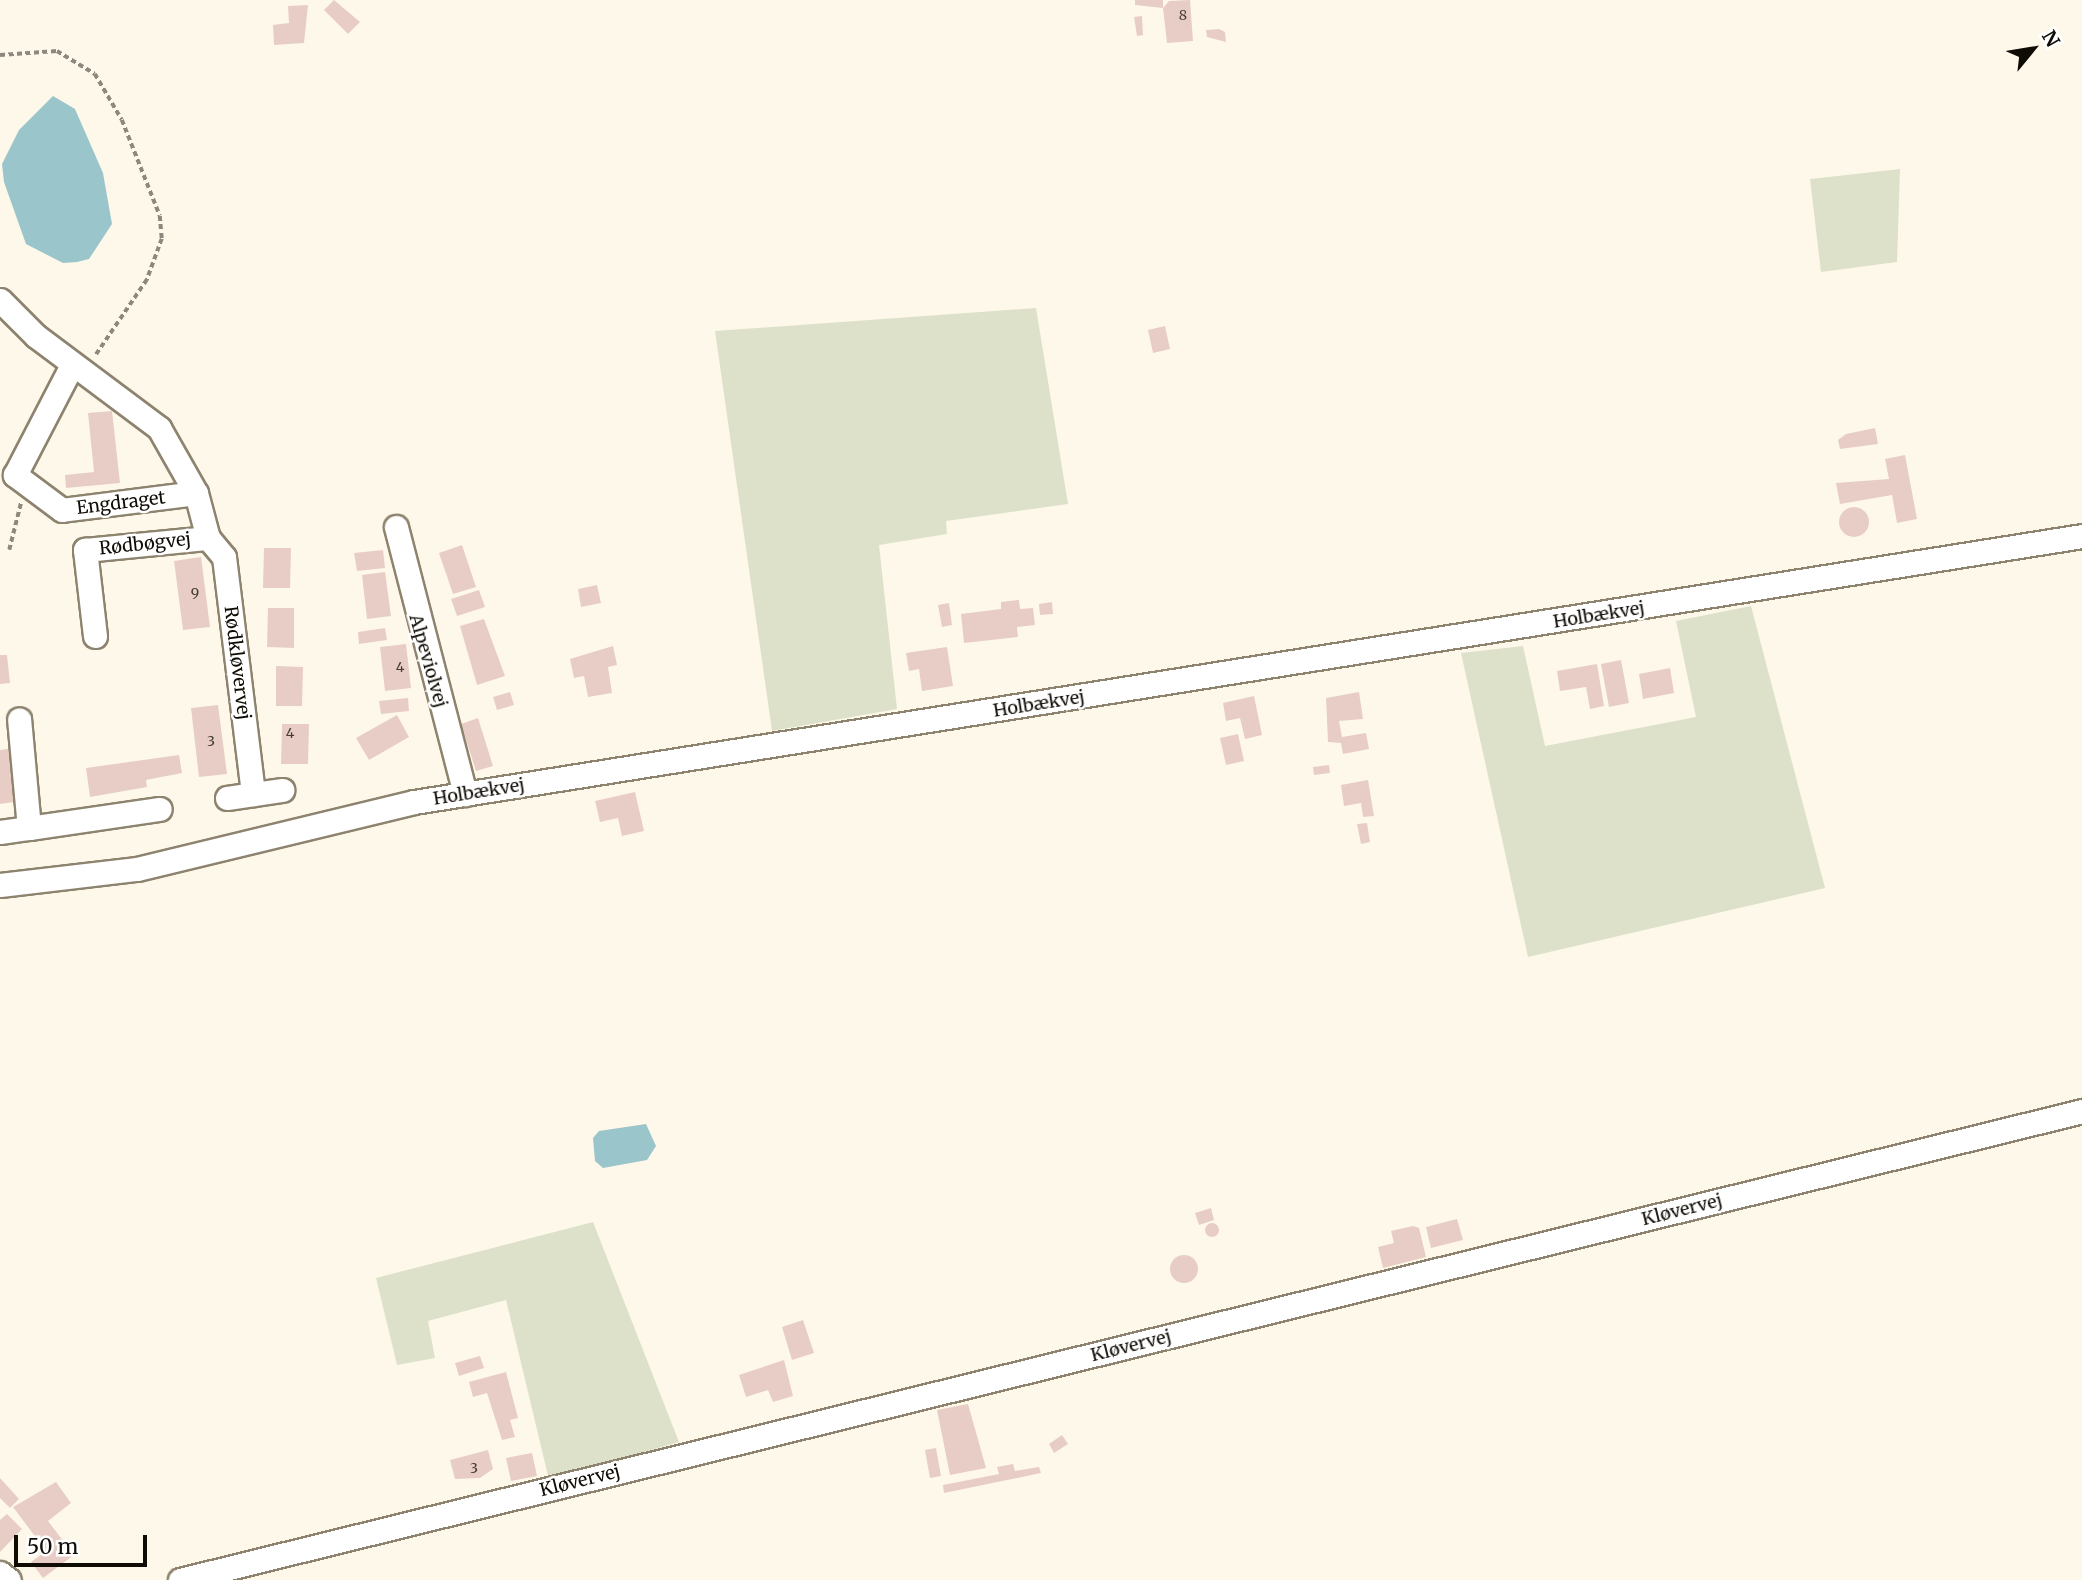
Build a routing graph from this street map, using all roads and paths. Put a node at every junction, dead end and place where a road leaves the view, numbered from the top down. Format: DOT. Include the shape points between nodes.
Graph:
graph roads {
  1 [pos="0,55"];
  2 [pos="1,304"];
  3 [pos="79,370"];
  4 [pos="14,478"];
  5 [pos="197,493"];
  6 [pos="396,527"];
  7 [pos="2082,536"];
  8 [pos="208,538"];
  9 [pos="9,550"];
  10 [pos="95,636"];
  11 [pos="19,719"];
  12 [pos="282,790"];
  13 [pos="253,794"];
  14 [pos="466,794"];
  15 [pos="227,798"];
  16 [pos="160,809"];
  17 [pos="29,828"];
  18 [pos="0,832"];
  19 [pos="0,886"];
  20 [pos="2082,1111"];
  21 [pos="0,1573"];
  22 [pos="9,1580"];
  23 [pos="180,1580"];
  1 -- 3 [label="path" via="57,51 95,74 122,120 160,216 162,239 147,280"];
  2 -- 3 [label="street"];
  3 -- 4 [label="street"];
  3 -- 5 [label="street" via="130,401 159,428"];
  4 -- 5 [label="street, Engdraget" via="62,510"];
  4 -- 9 [label="path"];
  5 -- 8 [label="street"];
  6 -- 14 [label="street, Alpeviolvej"];
  7 -- 14 [label="street, Holbækvej"];
  8 -- 10 [label="street, Rødbøgvej" via="85,550"];
  8 -- 13 [label="street, Rødkløvervej" via="224,557"];
  11 -- 17 [label="street"];
  12 -- 13 [label="street"];
  13 -- 15 [label="street"];
  14 -- 19 [label="street, Holbækvej" via="137,869"];
  16 -- 17 [label="street"];
  17 -- 18 [label="street"];
  20 -- 23 [label="street, Kløvervej"];
  21 -- 22 [label="street"];
}
